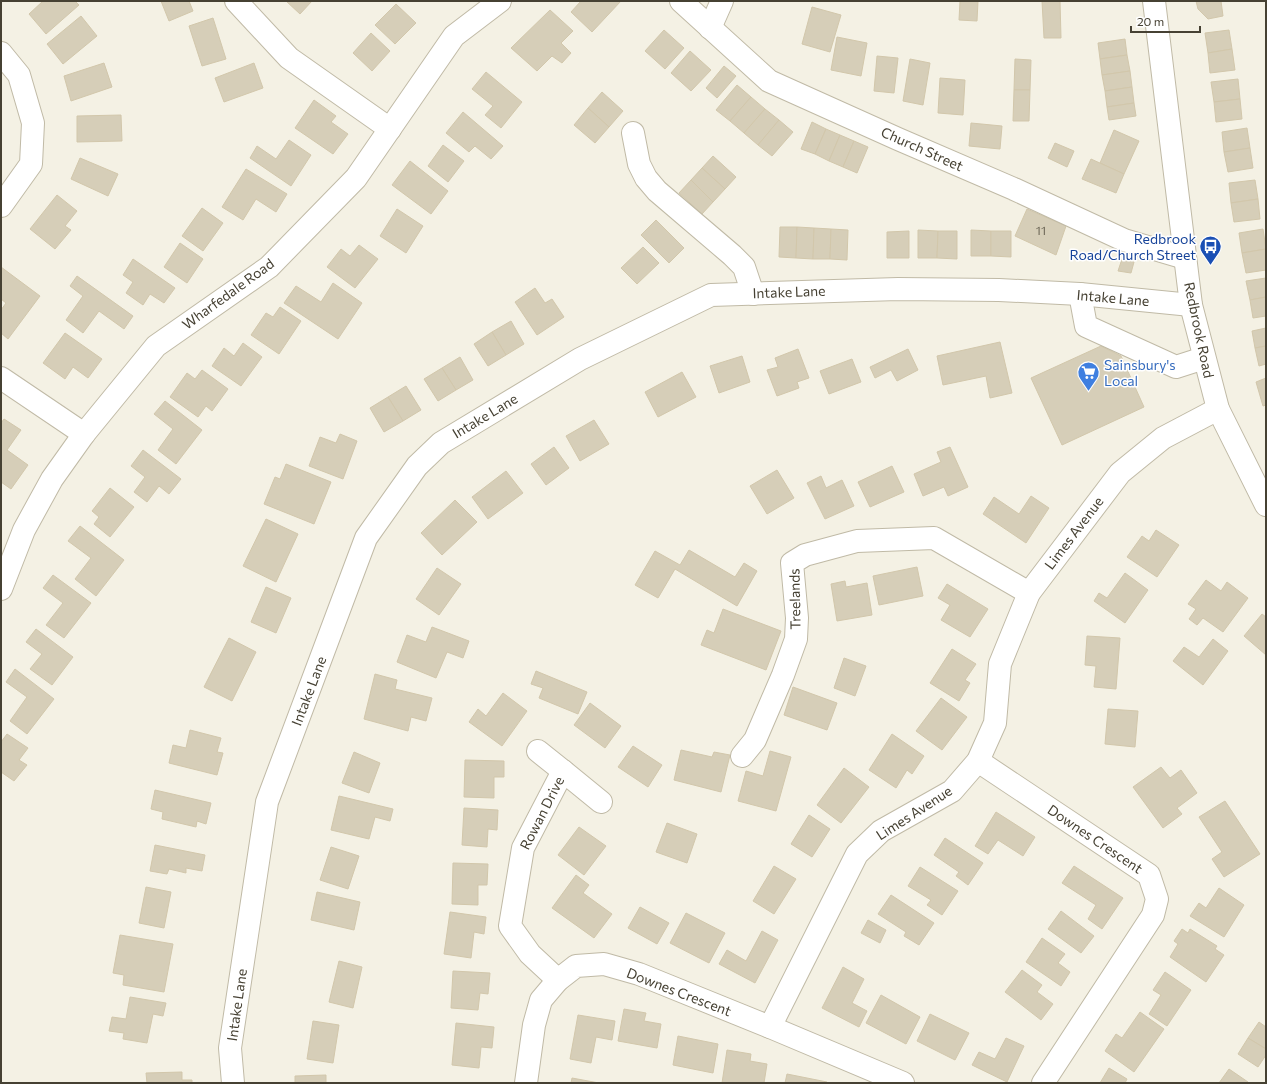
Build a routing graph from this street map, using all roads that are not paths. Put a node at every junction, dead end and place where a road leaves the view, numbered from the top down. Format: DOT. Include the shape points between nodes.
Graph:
graph roads {
  1 [pos="236,1"];
  2 [pos="500,1"];
  3 [pos="681,1"];
  4 [pos="722,1"];
  5 [pos="1154,1"];
  6 [pos="710,28"];
  7 [pos="1,53"];
  8 [pos="390,129"];
  9 [pos="634,133"];
  10 [pos="1,206"];
  11 [pos="1185,258"];
  12 [pos="753,294"];
  13 [pos="1080,294"];
  14 [pos="1191,305"];
  15 [pos="1204,358"];
  16 [pos="1,378"];
  17 [pos="1218,409"];
  18 [pos="84,434"];
  19 [pos="1266,504"];
  20 [pos="1,589"];
  21 [pos="1028,593"];
  22 [pos="538,751"];
  23 [pos="742,756"];
  24 [pos="978,761"];
  25 [pos="563,772"];
  26 [pos="601,802"];
  27 [pos="558,980"];
  28 [pos="770,1027"];
  29 [pos="233,1083"];
  30 [pos="526,1083"];
  31 [pos="903,1083"];
  32 [pos="1042,1083"];
  1 -- 8 [label="street" via="289,58"];
  2 -- 8 [label="street, Wharfedale Road" via="454,36"];
  3 -- 6 [label="street, Church Street"];
  4 -- 6 [label="street"];
  5 -- 11 [label="street, Redbrook Road"];
  6 -- 11 [label="street, Church Street" via="769,81 1124,240"];
  7 -- 10 [label="street" via="19,75 33,123 31,164"];
  8 -- 18 [label="street, Wharfedale Road" via="356,178 269,267 156,346"];
  9 -- 12 [label="street" via="639,164 646,178 657,191 744,267"];
  11 -- 14 [label="street, Redbrook Road"];
  12 -- 13 [label="street, Intake Lane" via="898,289"];
  12 -- 29 [label="street, Intake Lane" via="711,295 580,359 441,443 416,466 366,538 267,802 230,1048"];
  13 -- 14 [label="street, Intake Lane"];
  13 -- 15 [label="street" via="1086,326 1176,367"];
  14 -- 15 [label="street, Redbrook Road"];
  15 -- 17 [label="street, Redbrook Road"];
  16 -- 18 [label="street"];
  17 -- 19 [label="street, Redbrook Road"];
  17 -- 21 [label="street, Limes Avenue" via="1162,438 1120,473"];
  18 -- 20 [label="street, Wharfedale Road" via="52,479 27,524"];
  21 -- 23 [label="street, Treelands" via="934,538 857,541 806,555 792,563 797,618 796,639 755,740"];
  21 -- 24 [label="street, Limes Avenue" via="1000,664 995,723"];
  22 -- 25 [label="street, Rowan Drive"];
  24 -- 28 [label="street, Limes Avenue" via="952,791 881,831 856,854"];
  24 -- 32 [label="street, Downes Crescent" via="1149,875 1157,899 1152,915"];
  25 -- 26 [label="street, Rowan Drive"];
  25 -- 27 [label="street, Rowan Drive" via="522,848 510,926 530,954"];
  27 -- 28 [label="street, Downes Crescent" via="576,966 604,964 639,974"];
  27 -- 30 [label="street, Downes Crescent" via="541,1000 534,1025"];
  28 -- 31 [label="street, Downes Crescent"];
}
